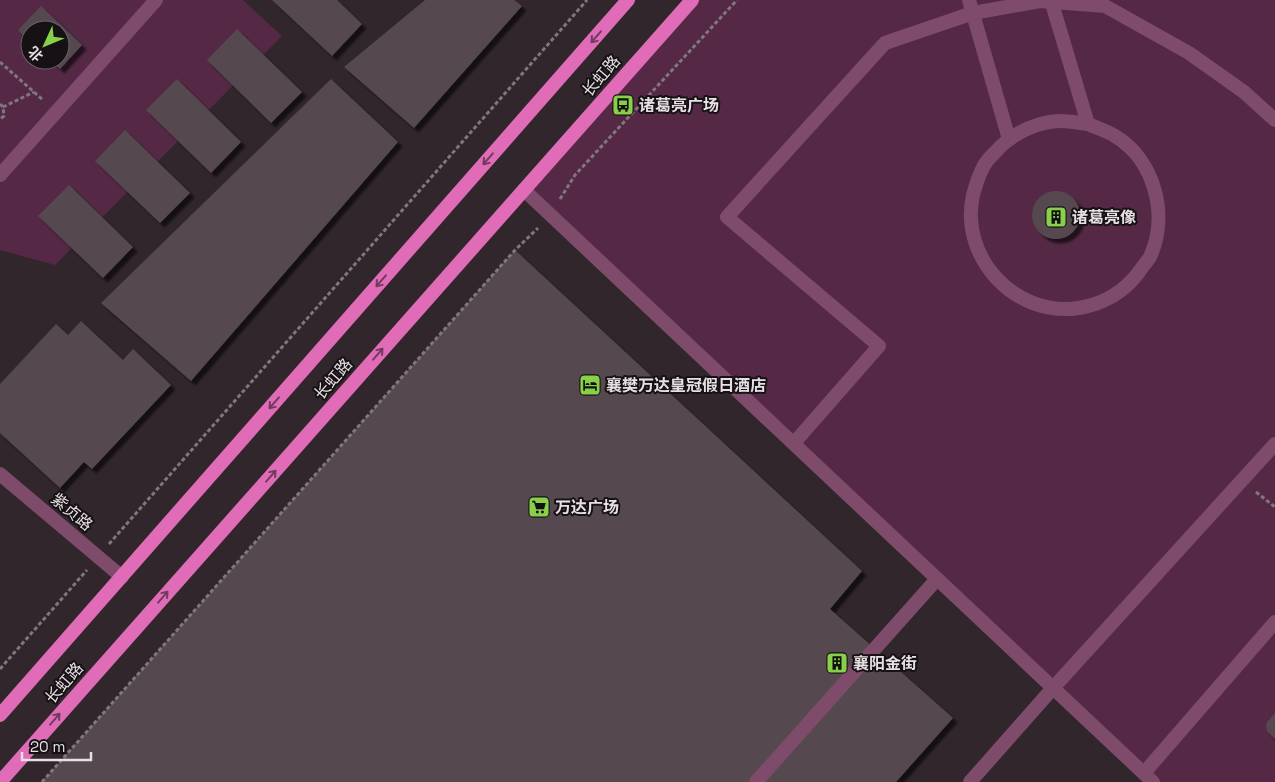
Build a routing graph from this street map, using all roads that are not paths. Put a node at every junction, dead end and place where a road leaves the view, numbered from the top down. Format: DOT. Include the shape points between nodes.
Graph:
graph roads {
  1 [pos="156,0"];
  2 [pos="628,0"];
  3 [pos="692,0"];
  4 [pos="1051,1"];
  5 [pos="971,6"];
  6 [pos="1275,120"];
  7 [pos="1088,124"];
  8 [pos="1009,138"];
  9 [pos="0,176"];
  10 [pos="524,190"];
  11 [pos="794,443"];
  12 [pos="1275,444"];
  13 [pos="0,474"];
  14 [pos="122,577"];
  15 [pos="937,579"];
  16 [pos="1275,622"];
  17 [pos="1053,688"];
  18 [pos="0,715"];
  19 [pos="1148,777"];
  20 [pos="0,782"];
  21 [pos="756,782"];
  22 [pos="970,782"];
  1 -- 9 [label="street"];
  2 -- 14 [label="highway, 长虹路, one-way"];
  3 -- 10 [label="highway, 长虹路"];
  4 -- 5 [label="street"];
  4 -- 6 [label="street" via="1105,6 1188,54 1244,92"];
  4 -- 7 [label="street"];
  5 -- 8 [label="street"];
  5 -- 11 [label="street" via="885,43 727,216 879,346"];
  7 -- 8 [label="street" via="1060,121 1033,126"];
  7 -- 8 [label="street" via="1116,137 1137,155 1152,179 1158,203 1158,228 1150,257 1132,281 1114,296 1093,305 1070,309 1046,308 1020,298 998,282 984,263 974,241 971,205 976,183 986,162"];
  10 -- 11 [label="street"];
  20 -- 10 [label="highway, 长虹路, one-way"];
  11 -- 15 [label="street"];
  12 -- 17 [label="street"];
  13 -- 14 [label="street, 紫贞路"];
  14 -- 18 [label="highway, 长虹路"];
  15 -- 17 [label="street"];
  15 -- 21 [label="street"];
  16 -- 19 [label="street"];
  17 -- 19 [label="street"];
  17 -- 22 [label="street"];
}
